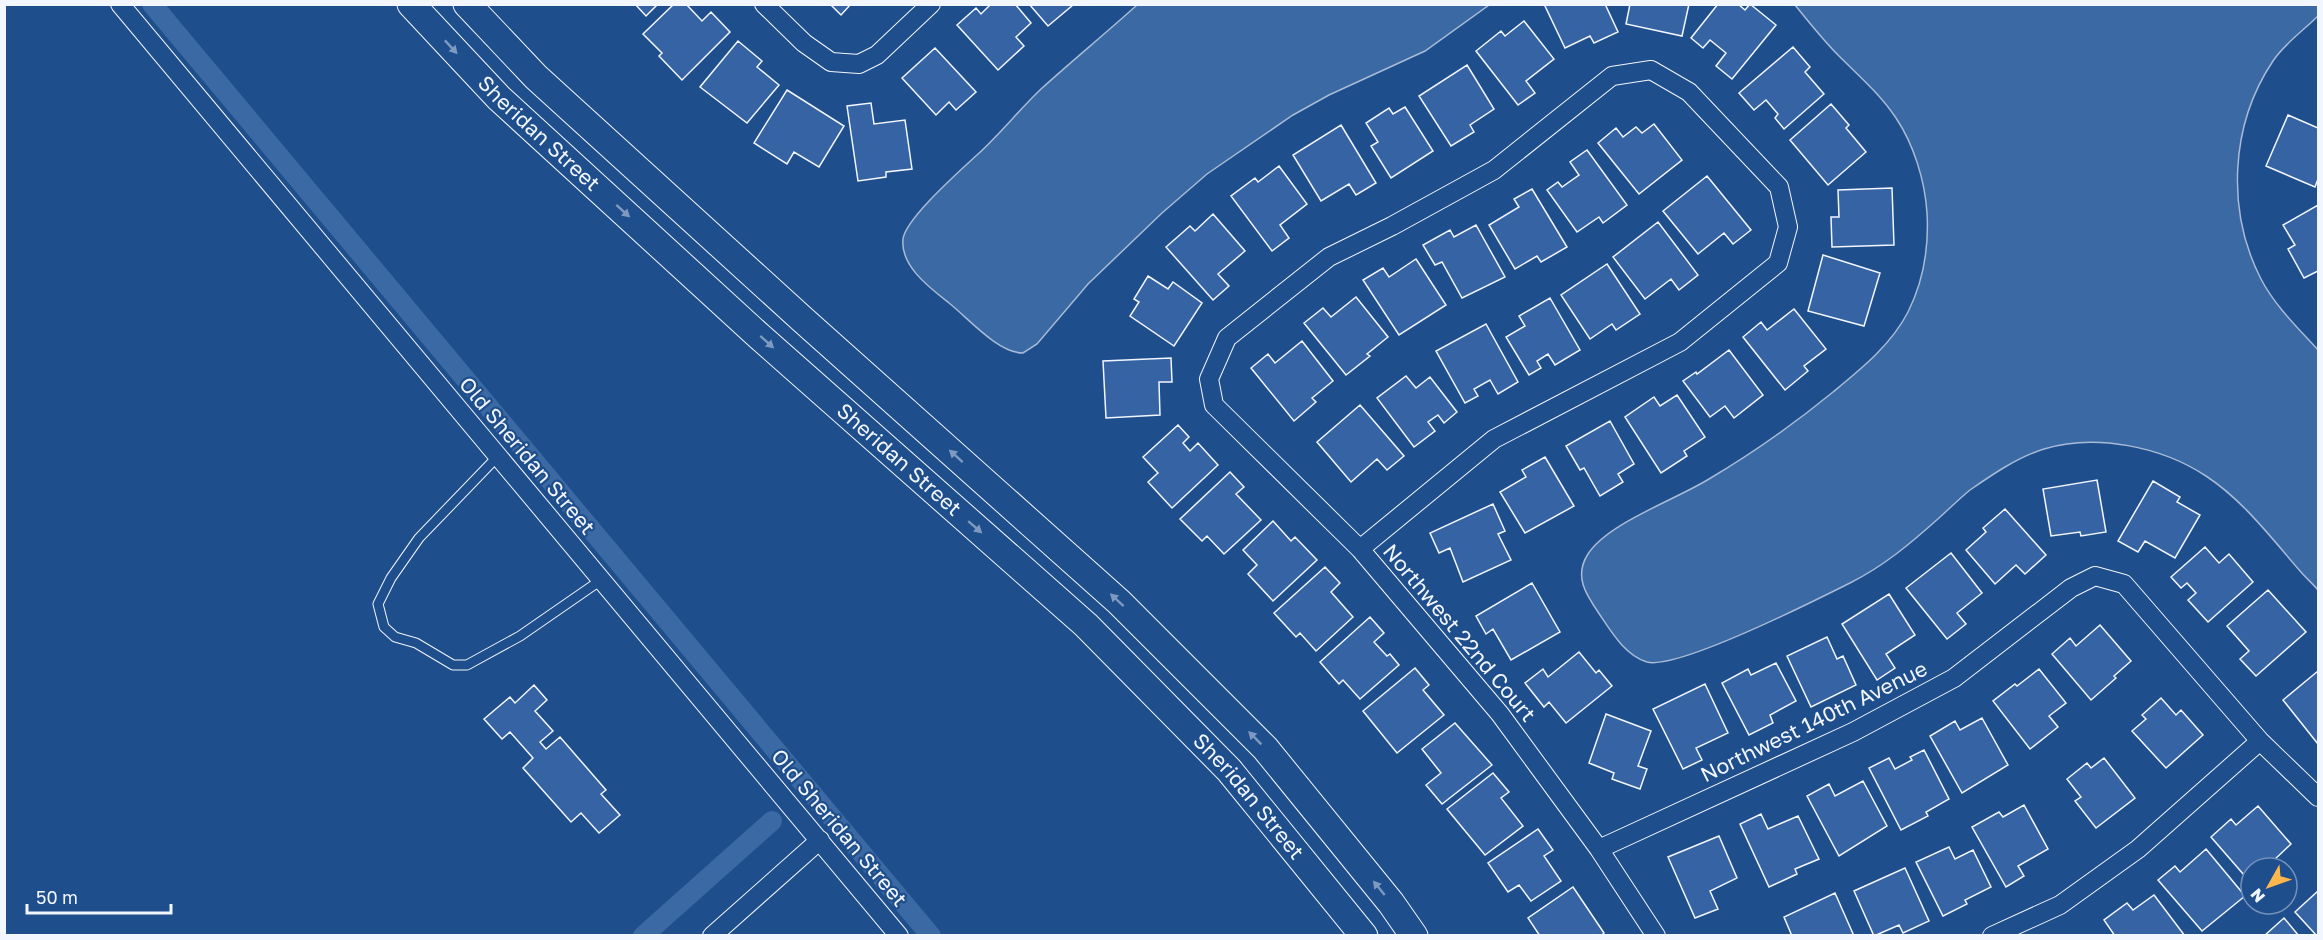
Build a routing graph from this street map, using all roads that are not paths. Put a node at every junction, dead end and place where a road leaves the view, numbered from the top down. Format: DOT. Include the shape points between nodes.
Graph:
graph roads {
  1 [pos="120,4"];
  2 [pos="411,4"];
  3 [pos="467,4"];
  4 [pos="764,4"];
  5 [pos="931,4"];
  6 [pos="498,456"];
  7 [pos="1360,549"];
  8 [pos="601,580"];
  9 [pos="2260,741"];
  10 [pos="2319,797"];
  11 [pos="820,840"];
  12 [pos="1599,849"];
  13 [pos="712,936"];
  14 [pos="899,936"];
  15 [pos="1364,936"];
  16 [pos="1414,936"];
  17 [pos="1656,936"];
  18 [pos="1992,936"];
  1 -- 6 [label="street, Old Sheridan Street"];
  2 -- 15 [label="main road, Sheridan Street, one-way" via="507,105 759,336 1086,625 1229,770"];
  16 -- 3 [label="main road, Sheridan Street, one-way" via="1265,748 1119,602 536,77"];
  4 -- 5 [label="street" via="804,43 831,62 859,64 877,55"];
  6 -- 8 [label="street, Old Sheridan Street"];
  6 -- 8 [label="lane" via="419,538 391,578 378,604 384,627 395,637 416,643 453,665 467,665 520,636"];
  7 -- 7 [label="street, Northwest 22nd Court" via="1494,439 1680,342 1778,263 1788,227 1779,187 1689,92 1651,70 1612,76 1494,170 1329,257 1227,338 1209,379 1214,405"];
  7 -- 12 [label="street, Northwest 22nd Court" via="1500,714"];
  8 -- 11 [label="street, Old Sheridan Street"];
  9 -- 10 [label="street"];
  9 -- 12 [label="street, Northwest 140th Avenue" via="2124,584 2095,576 2071,588 1954,678 1853,732"];
  9 -- 18 [label="street" via="2138,849 2060,904"];
  11 -- 13 [label="street"];
  11 -- 14 [label="street, Old Sheridan Street"];
  12 -- 17 [label="street, Northwest 22nd Court"];
}
